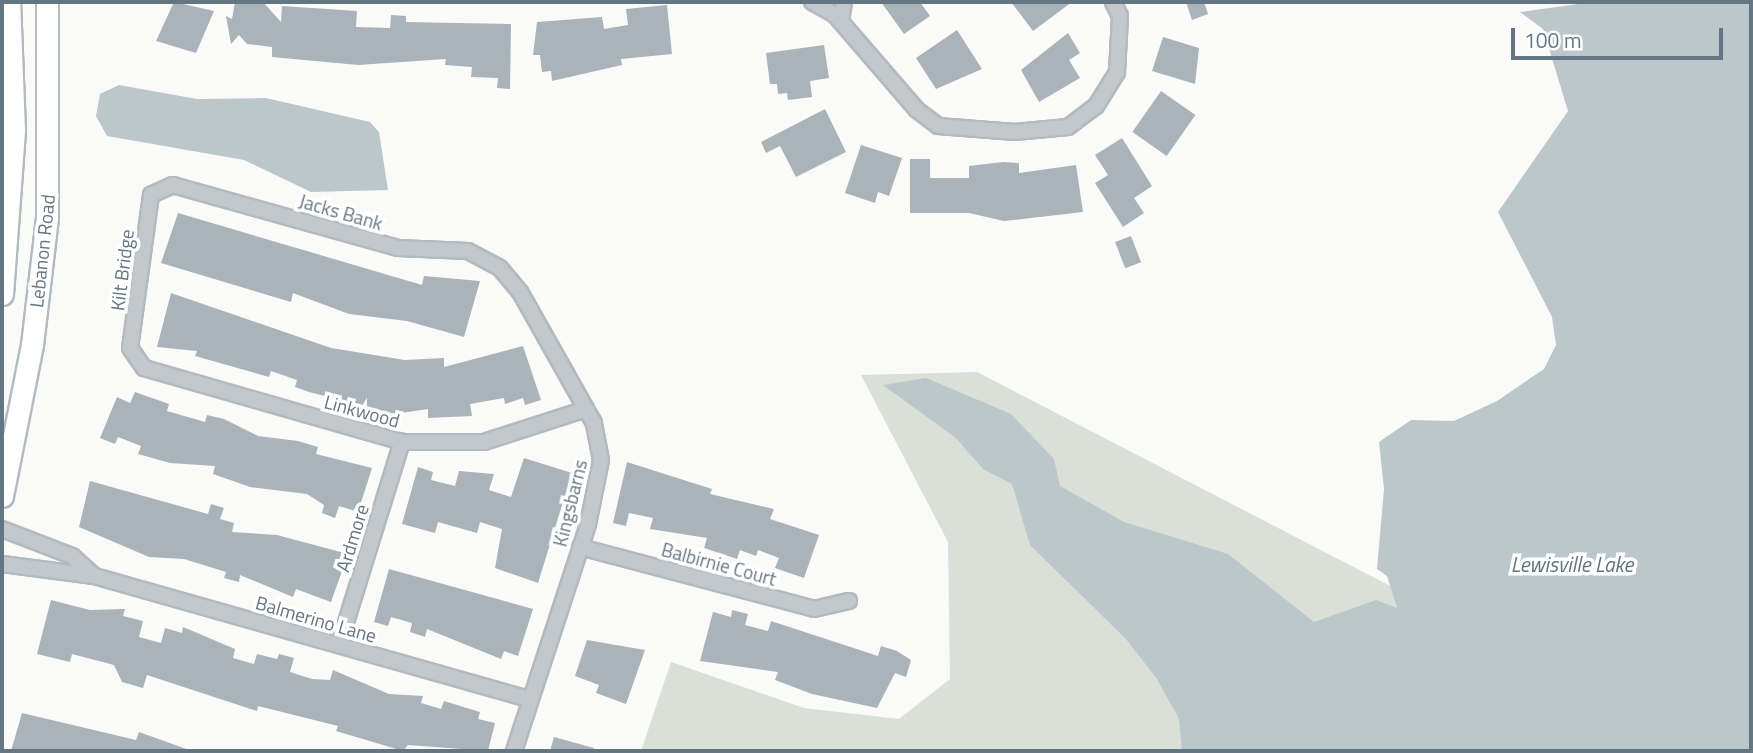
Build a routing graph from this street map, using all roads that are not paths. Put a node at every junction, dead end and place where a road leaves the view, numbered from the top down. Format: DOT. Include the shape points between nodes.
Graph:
graph roads {
  1 [pos="9,2"];
  2 [pos="47,2"];
  3 [pos="811,2"];
  4 [pos="844,2"];
  5 [pos="1113,2"];
  6 [pos="841,21"];
  7 [pos="158,188"];
  8 [pos="509,278"];
  9 [pos="2,294"];
  10 [pos="133,358"];
  11 [pos="586,409"];
  12 [pos="402,442"];
  13 [pos="2,496"];
  14 [pos="2,529"];
  15 [pos="580,547"];
  16 [pos="2,564"];
  17 [pos="93,576"];
  18 [pos="849,601"];
  19 [pos="339,645"];
  20 [pos="528,699"];
  21 [pos="514,751"];
  1 -- 9 [label="main road, Lebanon Road" via="14,130"];
  2 -- 13 [label="main road, Lebanon Road" via="47,218 30,356"];
  3 -- 6 [label="street"];
  4 -- 6 [label="street"];
  5 -- 6 [label="street" via="1121,16 1117,72 1096,106 1053,131 938,126 917,110"];
  7 -- 8 [label="street, Jacks Bank" via="173,185 398,248 468,251"];
  7 -- 10 [label="street, Kilt Bridge" via="150,200"];
  8 -- 11 [label="street, Kingsbarns"];
  10 -- 12 [label="street, Linkwood" via="149,370"];
  11 -- 12 [label="street, Linkwood" via="484,442"];
  11 -- 15 [label="street, Kingsbarns" via="601,460"];
  12 -- 19 [label="street, Ardmore"];
  14 -- 17 [label="street, Balmerino Lane" via="72,556"];
  15 -- 18 [label="street, Balbirnie Court" via="814,609"];
  15 -- 20 [label="street, Kingsbarns"];
  16 -- 17 [label="street, Balmerino Lane"];
  17 -- 19 [label="street, Balmerino Lane"];
  19 -- 20 [label="street, Balmerino Lane"];
  20 -- 21 [label="street, Kingsbarns"];
}
